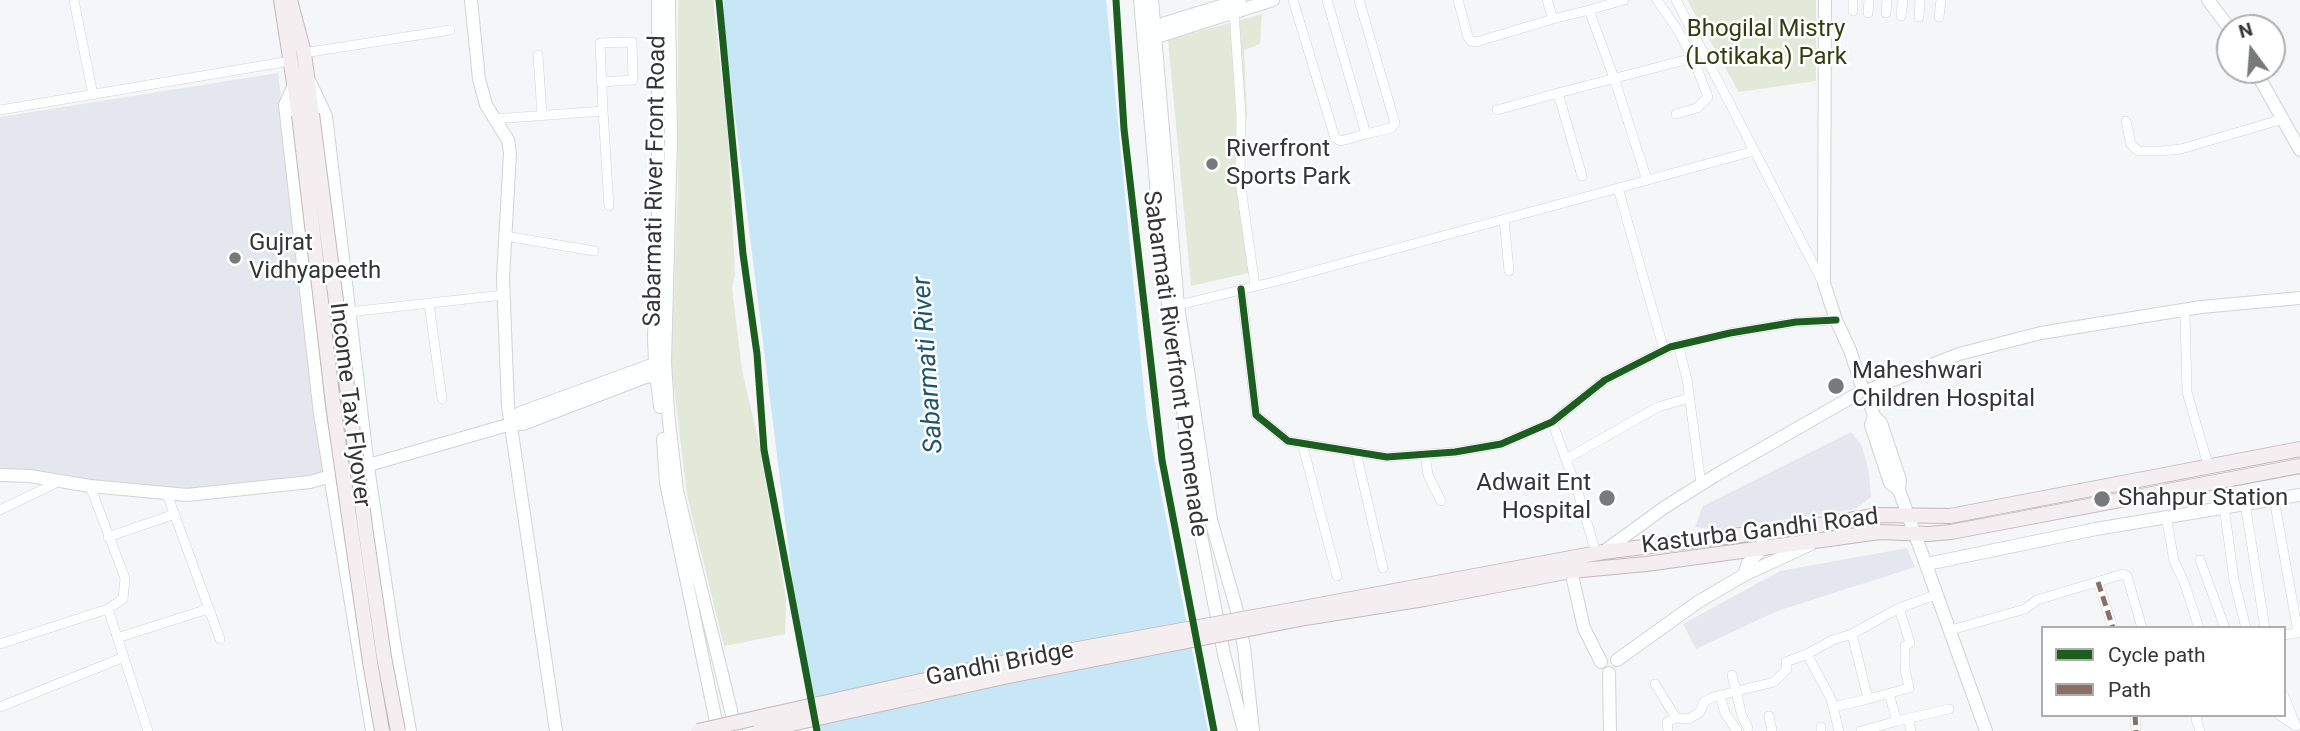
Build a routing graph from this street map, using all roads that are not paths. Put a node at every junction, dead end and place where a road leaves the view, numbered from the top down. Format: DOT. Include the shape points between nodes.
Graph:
graph roads {
  1 [pos="281,0"];
  2 [pos="290,0"];
  3 [pos="471,0"];
  4 [pos="658,0"];
  5 [pos="669,0"];
  6 [pos="1140,0"];
  7 [pos="1152,0"];
  8 [pos="1240,0"];
  9 [pos="1273,0"];
  10 [pos="1293,0"];
  11 [pos="1327,0"];
  12 [pos="1359,0"];
  13 [pos="1458,0"];
  14 [pos="1547,0"];
  15 [pos="1624,0"];
  16 [pos="1657,0"];
  17 [pos="1675,0"];
  18 [pos="1825,0"];
  19 [pos="1853,0"];
  20 [pos="1869,0"];
  21 [pos="1887,0"];
  22 [pos="1903,0"];
  23 [pos="1920,0"];
  24 [pos="1941,0"];
  25 [pos="2208,0"];
  26 [pos="74,1"];
  27 [pos="1589,10"];
  28 [pos="1853,11"];
  29 [pos="1234,12"];
  30 [pos="1868,13"];
  31 [pos="1886,13"];
  32 [pos="2219,14"];
  33 [pos="1901,16"];
  34 [pos="1919,17"];
  35 [pos="1939,17"];
  36 [pos="1553,19"];
  37 [pos="450,30"];
  38 [pos="1149,34"];
  39 [pos="304,53"];
  40 [pos="538,55"];
  41 [pos="1693,58"];
  42 [pos="290,61"];
  43 [pos="1614,78"];
  44 [pos="301,81"];
  45 [pos="601,82"];
  46 [pos="2263,84"];
  47 [pos="1558,93"];
  48 [pos="93,94"];
  49 [pos="0,110"];
  50 [pos="1497,110"];
  51 [pos="603,111"];
  52 [pos="306,114"];
  53 [pos="1676,114"];
  54 [pos="542,116"];
  55 [pos="494,119"];
  56 [pos="2283,120"];
  57 [pos="2126,121"];
  58 [pos="1366,134"];
  59 [pos="2300,150"];
  60 [pos="1754,151"];
  61 [pos="1582,176"];
  62 [pos="1647,180"];
  63 [pos="1618,188"];
  64 [pos="609,206"];
  65 [pos="1504,219"];
  66 [pos="505,236"];
  67 [pos="594,251"];
  68 [pos="1509,271"];
  69 [pos="1824,283"];
  70 [pos="1255,286"];
  71 [pos="1241,289"];
  72 [pos="503,295"];
  73 [pos="2300,298"];
  74 [pos="429,303"];
  75 [pos="2300,305"];
  76 [pos="1173,306"];
  77 [pos="349,312"];
  78 [pos="2185,316"];
  79 [pos="1836,320"];
  80 [pos="1678,345"];
  81 [pos="1664,350"];
  82 [pos="660,368"];
  83 [pos="1866,395"];
  84 [pos="1689,398"];
  85 [pos="442,400"];
  86 [pos="1552,422"];
  87 [pos="511,424"];
  88 [pos="1302,443"];
  89 [pos="2300,449"];
  90 [pos="1356,452"];
  91 [pos="1425,454"];
  92 [pos="1566,459"];
  93 [pos="2208,466"];
  94 [pos="2300,466"];
  95 [pos="368,467"];
  96 [pos="0,475"];
  97 [pos="330,477"];
  98 [pos="58,481"];
  99 [pos="1701,484"];
  100 [pos="90,486"];
  101 [pos="167,495"];
  102 [pos="2300,495"];
  103 [pos="2274,499"];
  104 [pos="1441,502"];
  105 [pos="2245,503"];
  106 [pos="2224,506"];
  107 [pos="0,510"];
  108 [pos="175,514"];
  109 [pos="2166,516"];
  110 [pos="1909,517"];
  111 [pos="1761,533"];
  112 [pos="1916,534"];
  113 [pos="108,537"];
  114 [pos="1815,542"];
  115 [pos="1762,549"];
  116 [pos="1620,550"];
  117 [pos="1600,553"];
  118 [pos="2200,560"];
  119 [pos="1927,564"];
  120 [pos="1383,568"];
  121 [pos="1571,571"];
  122 [pos="1744,575"];
  123 [pos="1337,576"];
  124 [pos="2098,582"];
  125 [pos="1938,594"];
  126 [pos="1899,608"];
  127 [pos="108,609"];
  128 [pos="208,609"];
  129 [pos="1304,613"];
  130 [pos="2112,626"];
  131 [pos="2141,626"];
  132 [pos="2198,626"];
  133 [pos="2224,626"];
  134 [pos="2246,626"];
  135 [pos="2265,626"];
  136 [pos="1951,630"];
  137 [pos="1852,634"];
  138 [pos="2298,634"];
  139 [pos="117,638"];
  140 [pos="220,639"];
  141 [pos="0,644"];
  142 [pos="1807,654"];
  143 [pos="124,657"];
  144 [pos="1605,667"];
  145 [pos="1732,676"];
  146 [pos="1655,684"];
  147 [pos="1737,691"];
  148 [pos="1889,694"];
  149 [pos="1720,695"];
  150 [pos="1868,699"];
  151 [pos="2286,701"];
  152 [pos="0,707"];
  153 [pos="1833,707"];
  154 [pos="1949,709"];
  155 [pos="1769,716"];
  156 [pos="2282,717"];
  157 [pos="1676,718"];
  158 [pos="1908,718"];
  159 [pos="1897,721"];
  160 [pos="1748,728"];
  161 [pos="2298,728"];
  162 [pos="148,731"];
  163 [pos="372,731"];
  164 [pos="382,731"];
  165 [pos="398,731"];
  166 [pos="410,731"];
  167 [pos="556,731"];
  168 [pos="698,731"];
  169 [pos="718,731"];
  170 [pos="736,731"];
  171 [pos="759,731"];
  172 [pos="1244,731"];
  173 [pos="1253,731"];
  174 [pos="1610,731"];
  175 [pos="1668,731"];
  176 [pos="1737,731"];
  177 [pos="1772,731"];
  178 [pos="1839,731"];
  179 [pos="1861,731"];
  180 [pos="1911,731"];
  181 [pos="1986,731"];
  1 -- 42 [label="main road"];
  2 -- 39 [label="main road"];
  3 -- 55 [label="street" via="479,79"];
  4 -- 82 [label="street, Sabarmati River Front Road"];
  5 -- 82 [label="street" via="671,139"];
  6 -- 38 [label="street"];
  7 -- 38 [label="street"];
  8 -- 38 [label="street"];
  9 -- 29 [label="street"];
  10 -- 58 [label="street" via="1335,138 1341,141"];
  11 -- 58 [label="street"];
  12 -- 58 [label="street" via="1395,123"];
  13 -- 36 [label="street" via="1471,41"];
  14 -- 36 [label="street"];
  15 -- 27 [label="street"];
  16 -- 41 [label="street"];
  17 -- 60 [label="street"];
  18 -- 69 [label="street"];
  19 -- 28 [label="street"];
  20 -- 30 [label="street"];
  21 -- 31 [label="street"];
  22 -- 33 [label="street"];
  23 -- 34 [label="street"];
  24 -- 35 [label="street"];
  25 -- 32 [label="street"];
  26 -- 48 [label="street"];
  27 -- 36 [label="street"];
  27 -- 43 [label="street"];
  29 -- 38 [label="street"];
  29 -- 70 [label="street" via="1240,181"];
  37 -- 39 [label="street"];
  38 -- 76 [label="street"];
  39 -- 44 [label="main road"];
  40 -- 54 [label="street"];
  41 -- 43 [label="street"];
  41 -- 53 [label="street" via="1708,97 1697,108"];
  42 -- 44 [label="main road"];
  42 -- 48 [label="street"];
  43 -- 47 [label="street"];
  43 -- 62 [label="street"];
  44 -- 52 [label="main road, Income Tax Flyover"];
  44 -- 77 [label="street" via="326,116"];
  44 -- 97 [label="street" via="285,105"];
  45 -- 45 [label="street" via="600,43 632,42 633,80"];
  45 -- 51 [label="street"];
  46 -- 56 [label="street"];
  47 -- 50 [label="street"];
  47 -- 61 [label="street"];
  48 -- 49 [label="street"];
  51 -- 54 [label="street"];
  51 -- 64 [label="street"];
  52 -- 164 [label="main road, Income Tax Flyover, bridge" via="332,402"];
  52 -- 165 [label="main road, Income Tax Flyover, bridge"];
  54 -- 55 [label="street"];
  55 -- 66 [label="street" via="508,140 510,153"];
  56 -- 57 [label="street" via="2162,151 2138,151 2131,144"];
  56 -- 59 [label="street"];
  60 -- 62 [label="street"];
  60 -- 69 [label="street"];
  62 -- 63 [label="street"];
  63 -- 65 [label="street"];
  63 -- 81 [label="street"];
  65 -- 68 [label="street"];
  65 -- 70 [label="street"];
  66 -- 67 [label="street"];
  66 -- 72 [label="street"];
  69 -- 79 [label="street"];
  70 -- 71 [label="street"];
  71 -- 76 [label="street"];
  71 -- 88 [label="street" via="1256,415 1288,441"];
  72 -- 74 [label="street"];
  72 -- 87 [label="street"];
  73 -- 83 [label="street" via="2201,307 2041,333 1959,354"];
  74 -- 77 [label="street"];
  74 -- 85 [label="street"];
  75 -- 78 [label="street"];
  76 -- 172 [label="street" via="1198,520"];
  76 -- 173 [label="street" via="1211,520 1244,647"];
  77 -- 95 [label="street"];
  78 -- 83 [label="street" via="2032,342 1961,360"];
  78 -- 93 [label="street" via="2187,392"];
  79 -- 80 [label="street" via="1756,329"];
  79 -- 83 [label="street"];
  80 -- 81 [label="street"];
  80 -- 84 [label="street"];
  81 -- 86 [label="street" via="1605,380"];
  82 -- 87 [label="street, Sabarmati River Front Road" via="520,413"];
  82 -- 169 [label="street" via="667,483"];
  82 -- 170 [label="street" via="677,491"];
  83 -- 99 [label="street"];
  83 -- 110 [label="street" via="1890,483 1899,490"];
  83 -- 116 [label="street" via="1718,479"];
  84 -- 92 [label="street" via="1658,407"];
  84 -- 99 [label="street"];
  86 -- 91 [label="street" via="1501,444"];
  86 -- 92 [label="street"];
  87 -- 95 [label="street, Sabarmati River Front Road"];
  87 -- 167 [label="street"];
  88 -- 90 [label="street"];
  88 -- 123 [label="street"];
  89 -- 93 [label="main road, Kasturba Gandhi Road"];
  90 -- 91 [label="street" via="1387,457"];
  90 -- 120 [label="street"];
  91 -- 104 [label="street" via="1428,475"];
  92 -- 117 [label="street"];
  93 -- 110 [label="main road, Kasturba Gandhi Road" via="1950,516"];
  94 -- 112 [label="main road, Kasturba Gandhi Road" via="1951,532"];
  95 -- 97 [label="street, Sabarmati River Front Road"];
  95 -- 166 [label="street"];
  96 -- 98 [label="street, Sabarmati River Front Road"];
  97 -- 101 [label="street, Sabarmati River Front Road" via="292,485"];
  97 -- 163 [label="street"];
  98 -- 100 [label="street, Sabarmati River Front Road"];
  98 -- 107 [label="street"];
  99 -- 117 [label="street"];
  100 -- 101 [label="street, Sabarmati River Front Road"];
  100 -- 113 [label="street"];
  101 -- 108 [label="street"];
  102 -- 103 [label="street"];
  103 -- 105 [label="street"];
  103 -- 138 [label="street"];
  105 -- 106 [label="street"];
  105 -- 135 [label="street"];
  106 -- 109 [label="street"];
  106 -- 134 [label="street"];
  108 -- 113 [label="street"];
  108 -- 128 [label="street"];
  109 -- 119 [label="street"];
  109 -- 132 [label="street" via="2174,561"];
  110 -- 111 [label="main road, Kasturba Gandhi Road" via="1879,515"];
  110 -- 112 [label="street"];
  111 -- 115 [label="street"];
  111 -- 116 [label="main road, Kasturba Gandhi Road"];
  112 -- 114 [label="main road, Kasturba Gandhi Road" via="1880,532"];
  112 -- 119 [label="street"];
  113 -- 127 [label="street" via="125,578 123,598"];
  114 -- 115 [label="main road, Kasturba Gandhi Road"];
  114 -- 122 [label="street"];
  115 -- 121 [label="main road, Kasturba Gandhi Road"];
  115 -- 122 [label="street" via="1748,563"];
  116 -- 117 [label="main road, Kasturba Gandhi Road"];
  117 -- 129 [label="main road, Kasturba Gandhi Road"];
  118 -- 133 [label="street"];
  119 -- 125 [label="street"];
  121 -- 129 [label="main road, Kasturba Gandhi Road" via="1411,601"];
  121 -- 144 [label="street" via="1584,628"];
  122 -- 144 [label="street" via="1617,660 1607,656"];
  124 -- 130 [label="street"];
  124 -- 131 [label="street" via="2127,576"];
  124 -- 136 [label="street"];
  125 -- 126 [label="street"];
  125 -- 136 [label="street"];
  126 -- 137 [label="street"];
  126 -- 148 [label="street" via="1910,643 1905,646 1909,688"];
  127 -- 139 [label="street"];
  127 -- 141 [label="street"];
  128 -- 139 [label="street"];
  128 -- 140 [label="street"];
  129 -- 168 [label="main road, Gandhi Bridge, bridge" via="1001,663"];
  129 -- 171 [label="main road, Gandhi Bridge, bridge"];
  136 -- 181 [label="street"];
  137 -- 142 [label="street"];
  137 -- 150 [label="street"];
  139 -- 143 [label="street"];
  142 -- 147 [label="street" via="1786,662 1787,669 1774,682"];
  142 -- 153 [label="street"];
  143 -- 152 [label="street"];
  143 -- 162 [label="street"];
  144 -- 174 [label="street"];
  145 -- 147 [label="street"];
  146 -- 157 [label="street"];
  147 -- 149 [label="street"];
  147 -- 160 [label="street"];
  148 -- 150 [label="street"];
  148 -- 159 [label="street"];
  149 -- 157 [label="street" via="1704,702 1700,712 1689,719"];
  149 -- 176 [label="street"];
  150 -- 153 [label="street"];
  151 -- 161 [label="street"];
  153 -- 178 [label="street"];
  154 -- 158 [label="street"];
  155 -- 177 [label="street"];
  156 -- 161 [label="street"];
  157 -- 175 [label="street" via="1667,722"];
  158 -- 159 [label="street"];
  158 -- 180 [label="street"];
  159 -- 179 [label="street"];
}
